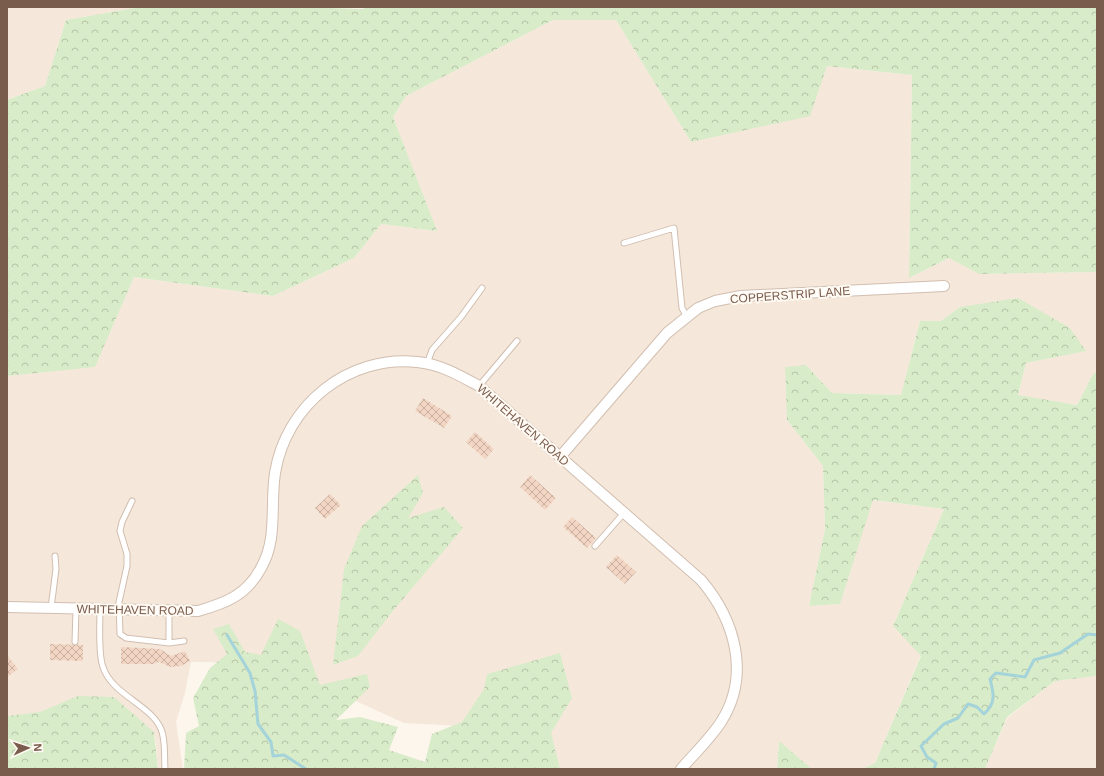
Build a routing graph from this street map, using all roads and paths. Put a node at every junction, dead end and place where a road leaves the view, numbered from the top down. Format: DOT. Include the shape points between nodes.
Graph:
graph roads {
  1 [pos="624,243"];
  2 [pos="944,286"];
  3 [pos="482,288"];
  4 [pos="687,317"];
  5 [pos="517,341"];
  6 [pos="427,364"];
  7 [pos="479,386"];
  8 [pos="560,456"];
  9 [pos="132,501"];
  10 [pos="624,513"];
  11 [pos="595,546"];
  12 [pos="55,556"];
  13 [pos="7,608"];
  14 [pos="51,608"];
  15 [pos="76,609"];
  16 [pos="100,609"];
  17 [pos="118,610"];
  18 [pos="169,611"];
  19 [pos="184,641"];
  20 [pos="75,642"];
  21 [pos="169,643"];
  22 [pos="164,769"];
  23 [pos="681,769"];
  1 -- 4 [label="lane" via="674,228 682,308"];
  2 -- 4 [label="street, COPPERSTRIP LANE" via="741,296 715,301 698,308"];
  3 -- 6 [label="lane" via="432,350"];
  4 -- 8 [label="street, COPPERSTRIP LANE" via="667,333"];
  5 -- 7 [label="lane"];
  6 -- 7 [label="street, WHITEHAVEN ROAD" via="444,368"];
  6 -- 18 [label="street, WHITEHAVEN ROAD" via="392,361 350,372 328,385 307,404 294,421 283,445 275,473 272,534 269,552 261,569 247,587 225,603 198,611"];
  7 -- 8 [label="street, WHITEHAVEN ROAD"];
  8 -- 10 [label="street, WHITEHAVEN ROAD"];
  9 -- 17 [label="lane" via="120,531 127,554 127,566"];
  10 -- 11 [label="lane"];
  10 -- 23 [label="street, WHITEHAVEN ROAD" via="701,580 715,596 734,642 737,668 733,696 721,722"];
  12 -- 14 [label="lane"];
  13 -- 14 [label="street, WHITEHAVEN ROAD"];
  14 -- 15 [label="street, WHITEHAVEN ROAD"];
  15 -- 16 [label="street, WHITEHAVEN ROAD"];
  15 -- 20 [label="lane"];
  16 -- 17 [label="street, WHITEHAVEN ROAD"];
  16 -- 22 [label="lane" via="102,667 109,680 145,711 161,729"];
  17 -- 18 [label="street, WHITEHAVEN ROAD"];
  17 -- 21 [label="lane" via="120,634 126,638"];
  18 -- 21 [label="lane"];
  19 -- 21 [label="lane"];
}
